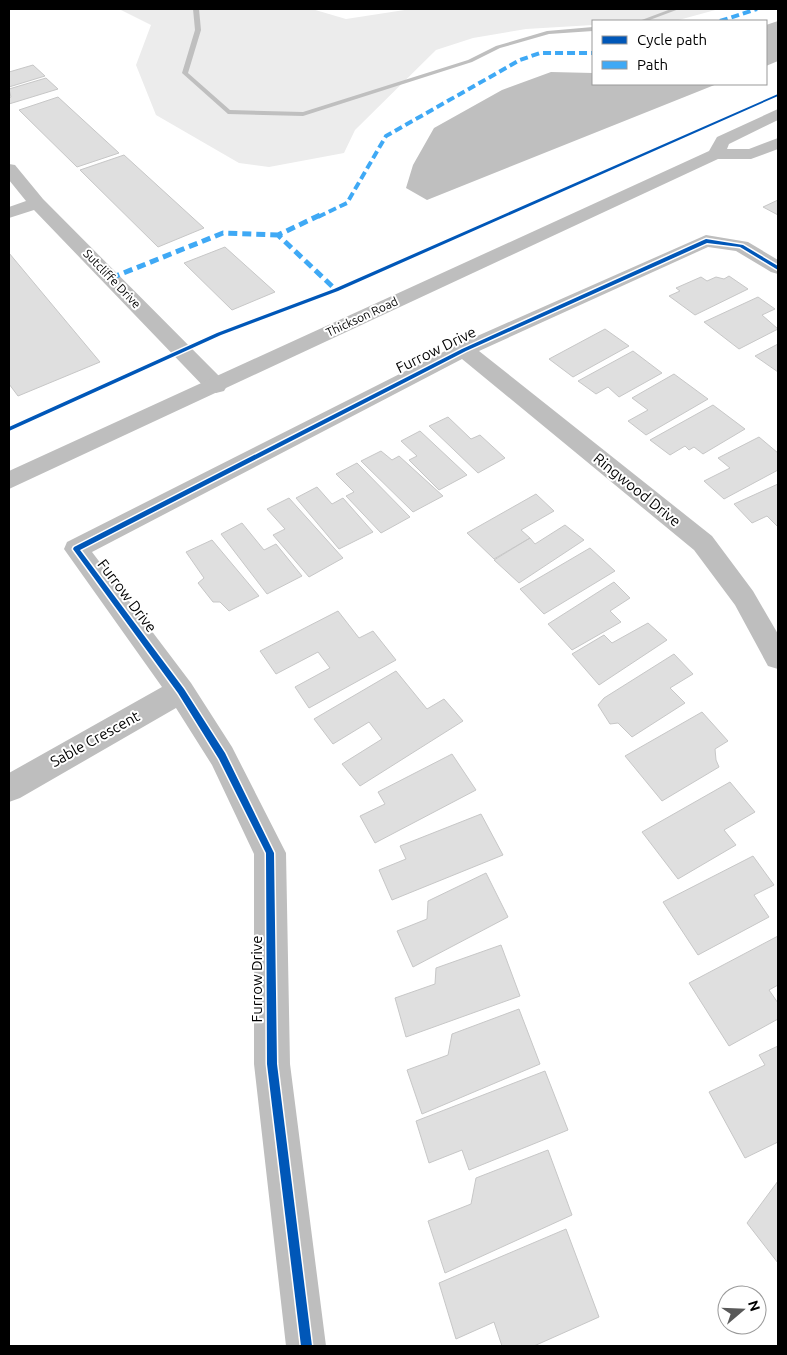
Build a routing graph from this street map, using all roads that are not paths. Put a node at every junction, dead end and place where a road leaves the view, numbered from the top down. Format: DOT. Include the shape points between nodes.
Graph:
graph roads {
  1 [pos="778,114"];
  2 [pos="778,143"];
  3 [pos="715,154"];
  4 [pos="9,169"];
  5 [pos="37,203"];
  6 [pos="9,213"];
  7 [pos="778,268"];
  8 [pos="464,350"];
  9 [pos="216,386"];
  10 [pos="9,481"];
  11 [pos="778,658"];
  12 [pos="181,691"];
  13 [pos="9,788"];
  14 [pos="306,1346"];
  1 -- 3 [label="street, Thickson Road" via="723,141"];
  2 -- 3 [label="street, Thickson Road" via="751,154"];
  3 -- 9 [label="street, Thickson Road"];
  4 -- 5 [label="street, Sutcliffe Drive"];
  5 -- 6 [label="street"];
  5 -- 9 [label="street, Sutcliffe Drive"];
  7 -- 8 [label="street, Furrow Drive" via="741,246 706,241"];
  8 -- 11 [label="street, Ringwood Drive" via="703,543 744,598"];
  8 -- 12 [label="street, Furrow Drive" via="76,550"];
  9 -- 10 [label="street, Thickson Road"];
  12 -- 13 [label="street, Sable Crescent"];
  12 -- 14 [label="street, Furrow Drive" via="222,756 270,853 272,1064"];
}
